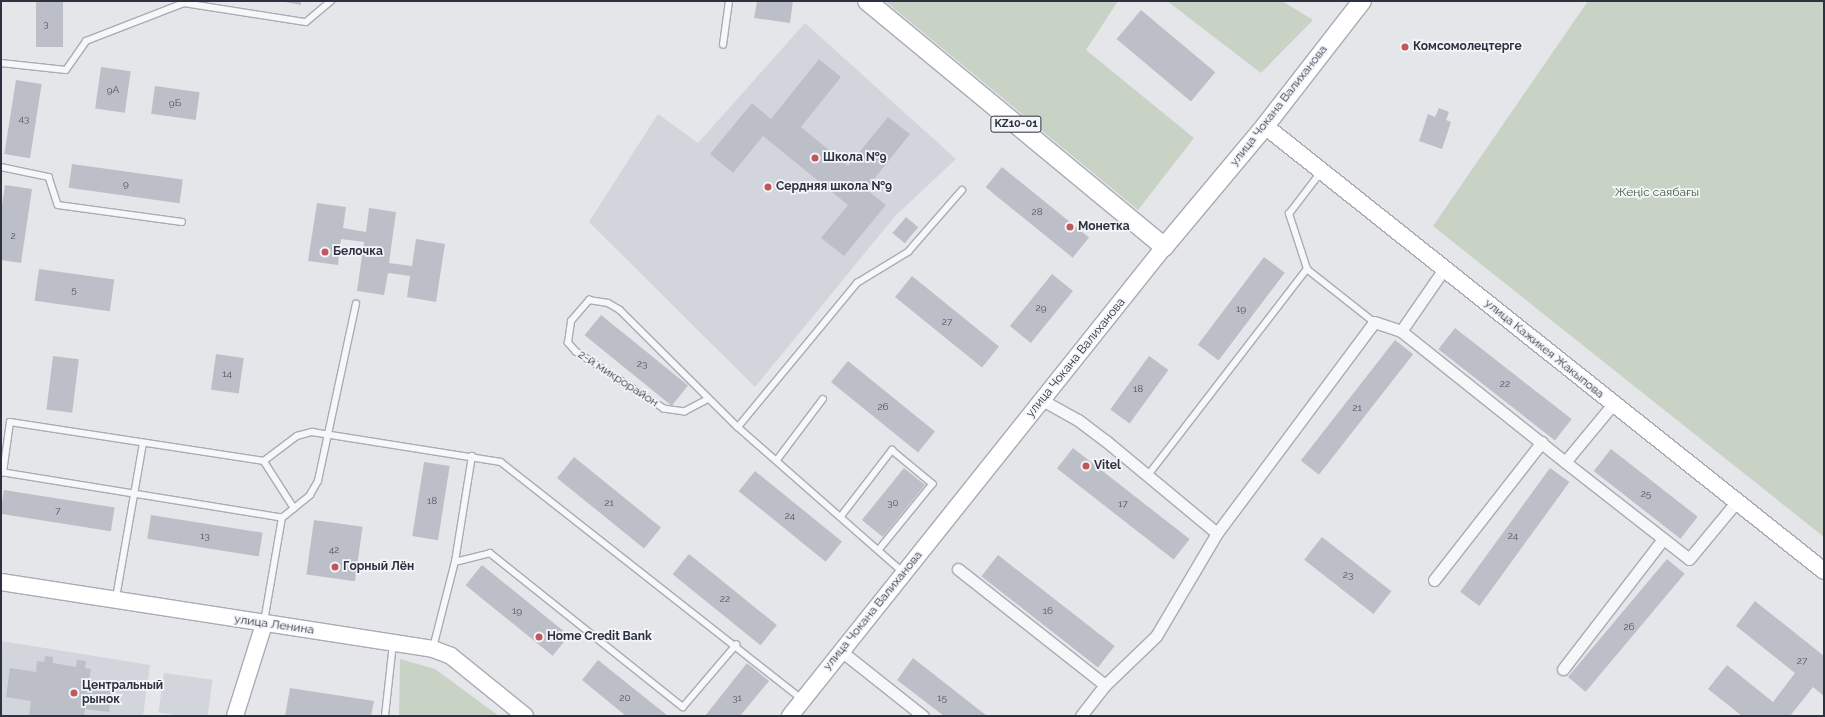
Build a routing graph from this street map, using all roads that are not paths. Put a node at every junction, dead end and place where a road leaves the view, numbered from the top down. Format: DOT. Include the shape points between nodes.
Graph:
graph roads {
  1 [pos="331,1"];
  2 [pos="729,1"];
  3 [pos="867,1"];
  4 [pos="1362,1"];
  5 [pos="723,45"];
  6 [pos="1,63"];
  7 [pos="1265,126"];
  8 [pos="1,167"];
  9 [pos="1322,172"];
  10 [pos="962,190"];
  11 [pos="182,222"];
  12 [pos="1164,247"];
  13 [pos="1307,269"];
  14 [pos="1444,269"];
  15 [pos="356,304"];
  16 [pos="1374,322"];
  17 [pos="1401,331"];
  18 [pos="709,399"];
  19 [pos="823,399"];
  20 [pos="1042,400"];
  21 [pos="1613,404"];
  22 [pos="738,427"];
  23 [pos="328,434"];
  24 [pos="1542,442"];
  25 [pos="143,443"];
  26 [pos="472,456"];
  27 [pos="777,460"];
  28 [pos="264,461"];
  29 [pos="1565,462"];
  30 [pos="1149,474"];
  31 [pos="133,494"];
  32 [pos="1737,501"];
  33 [pos="294,508"];
  34 [pos="842,515"];
  35 [pos="282,518"];
  36 [pos="1217,533"];
  37 [pos="1663,538"];
  38 [pos="880,549"];
  39 [pos="455,562"];
  40 [pos="958,569"];
  41 [pos="1824,571"];
  42 [pos="904,573"];
  43 [pos="1434,580"];
  44 [pos="1,582"];
  45 [pos="116,600"];
  46 [pos="264,624"];
  47 [pos="393,641"];
  48 [pos="736,645"];
  49 [pos="433,649"];
  50 [pos="842,651"];
  51 [pos="1563,669"];
  52 [pos="1105,685"];
  53 [pos="802,700"];
  54 [pos="236,716"];
  55 [pos="385,716"];
  56 [pos="525,716"];
  57 [pos="790,716"];
  58 [pos="923,716"];
  59 [pos="1081,716"];
  1 -- 6 [label="lane" via="306,22 184,3 86,41 66,70"];
  2 -- 5 [label="lane"];
  3 -- 12 [label="main road, KZ10-01"];
  4 -- 7 [label="main road, улица Чокана Валиханова"];
  7 -- 9 [label="street, улица Кажикея Жакыпова"];
  7 -- 12 [label="main road, улица Чокана Валиханова"];
  8 -- 11 [label="lane" via="48,177 58,204"];
  9 -- 13 [label="lane" via="1289,214"];
  9 -- 14 [label="street, улица Кажикея Жакыпова"];
  10 -- 22 [label="lane" via="908,252 857,283"];
  12 -- 20 [label="street, улица Чокана Валиханова"];
  13 -- 16 [label="lane"];
  13 -- 30 [label="lane"];
  14 -- 17 [label="street"];
  14 -- 21 [label="street, улица Кажикея Жакыпова"];
  15 -- 23 [label="lane"];
  16 -- 17 [label="street"];
  16 -- 36 [label="street"];
  17 -- 24 [label="street"];
  18 -- 18 [label="lane, 2-й микрорайон" via="685,412 664,409 576,352 568,343 571,321 589,300 608,303 646,334"];
  18 -- 22 [label="lane, 2-й микрорайон"];
  19 -- 27 [label="lane"];
  20 -- 30 [label="street" via="1078,420"];
  20 -- 42 [label="street, улица Чокана Валиханова"];
  21 -- 29 [label="street"];
  21 -- 32 [label="street, улица Кажикея Жакыпова"];
  22 -- 27 [label="lane, 2-й микрорайон"];
  23 -- 26 [label="lane"];
  23 -- 28 [label="lane" via="312,432 297,436"];
  23 -- 33 [label="lane" via="315,489"];
  24 -- 29 [label="street"];
  24 -- 43 [label="street"];
  25 -- 28 [label="lane"];
  25 -- 31 [label="lane"];
  25 -- 31 [label="lane" via="10,422 3,473"];
  26 -- 39 [label="lane"];
  26 -- 48 [label="lane" via="501,462"];
  27 -- 34 [label="lane, 2-й микрорайон"];
  28 -- 33 [label="lane"];
  29 -- 37 [label="street"];
  30 -- 36 [label="street"];
  31 -- 35 [label="lane"];
  31 -- 45 [label="lane"];
  32 -- 37 [label="street" via="1689,559"];
  32 -- 41 [label="street, улица Кажикея Жакыпова"];
  33 -- 35 [label="lane"];
  34 -- 38 [label="lane, 2-й микрорайон"];
  34 -- 38 [label="lane" via="892,450 933,484"];
  35 -- 46 [label="lane"];
  36 -- 52 [label="street" via="1156,636"];
  37 -- 51 [label="street"];
  38 -- 42 [label="lane, 2-й микрорайон"];
  39 -- 48 [label="lane" via="490,553 683,707"];
  39 -- 49 [label="lane"];
  40 -- 52 [label="street"];
  42 -- 50 [label="street, улица Чокана Валиханова"];
  44 -- 45 [label="street, улица Ленина"];
  45 -- 46 [label="street, улица Ленина"];
  46 -- 47 [label="street, улица Ленина"];
  46 -- 54 [label="street"];
  47 -- 49 [label="street, улица Ленина"];
  47 -- 55 [label="lane"];
  48 -- 53 [label="lane"];
  49 -- 56 [label="street, улица Ленина" via="451,656"];
  50 -- 53 [label="street, улица Чокана Валиханова"];
  50 -- 58 [label="street"];
  52 -- 59 [label="street"];
  53 -- 57 [label="street, улица Чокана Валиханова"];
}
